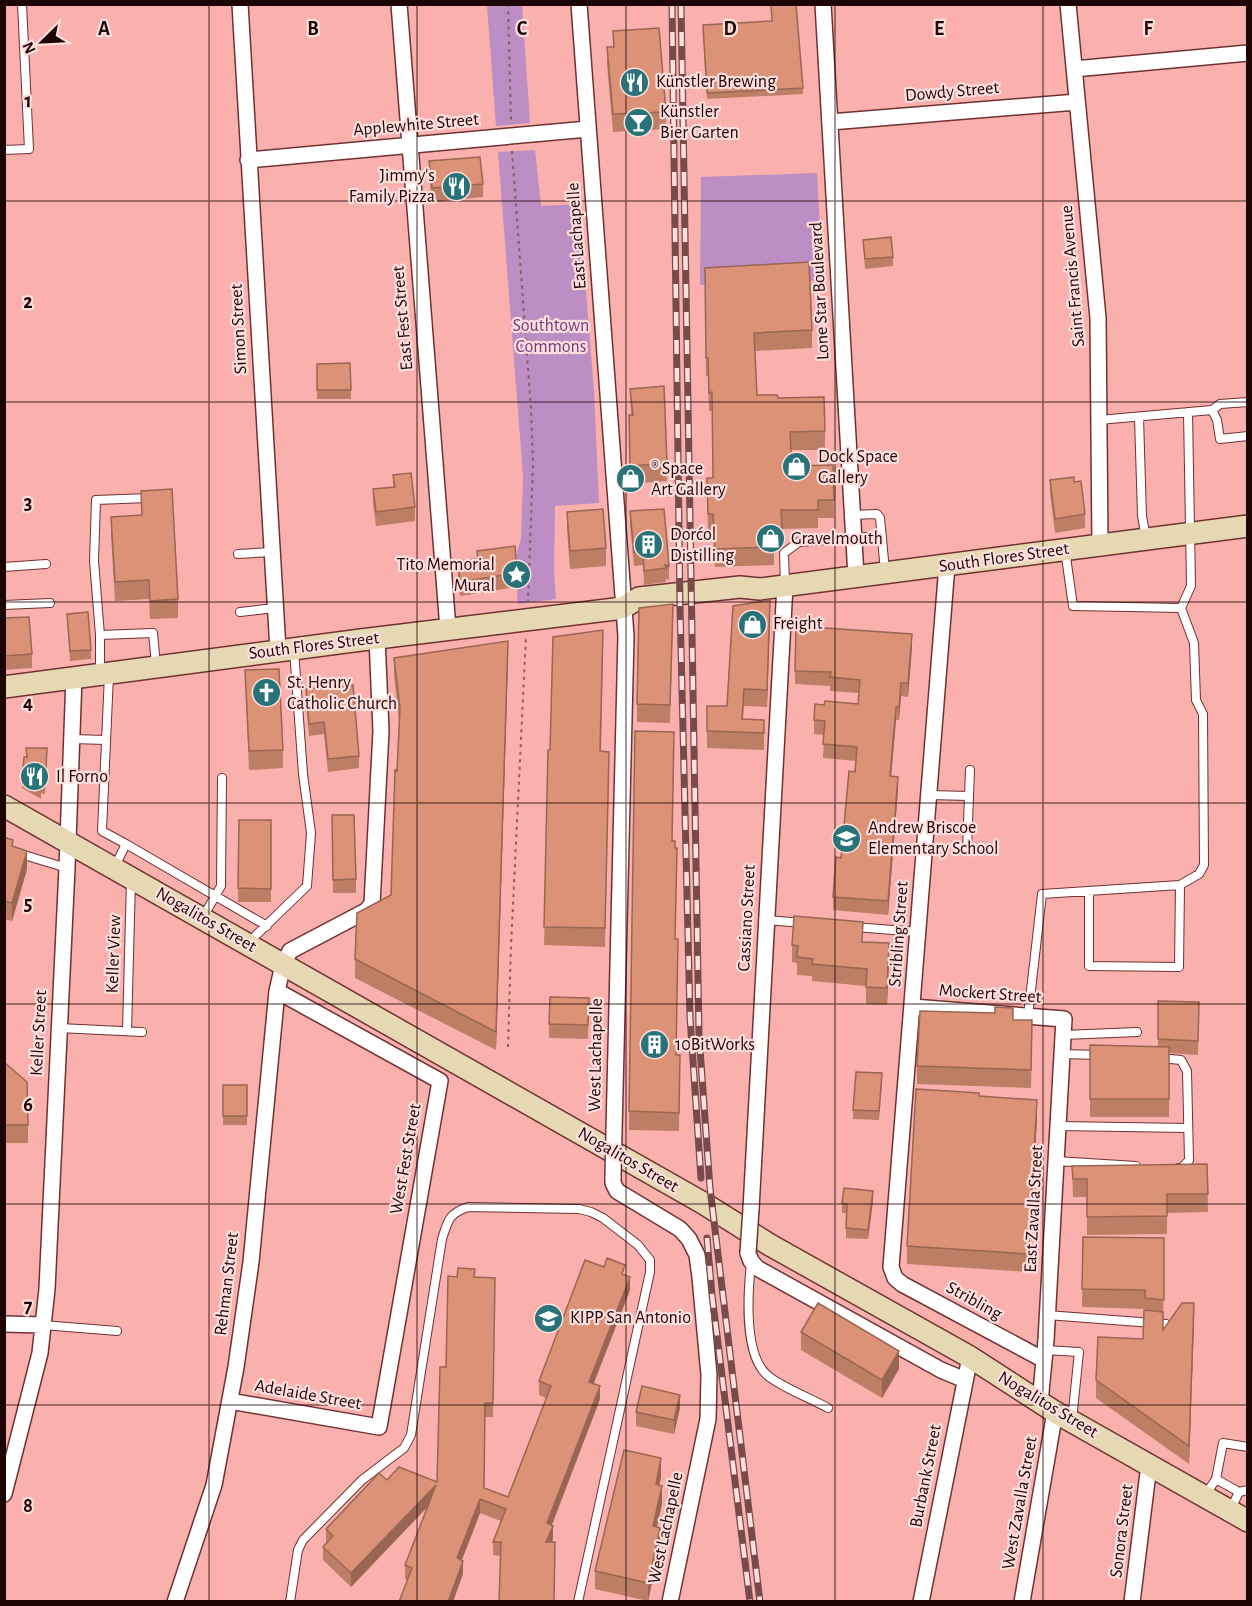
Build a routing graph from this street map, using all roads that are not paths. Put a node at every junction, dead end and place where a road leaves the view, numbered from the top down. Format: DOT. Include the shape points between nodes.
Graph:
graph roads {
  1 [pos="22,4"];
  2 [pos="240,4"];
  3 [pos="399,4"];
  4 [pos="579,4"];
  5 [pos="823,4"];
  6 [pos="1068,4"];
  7 [pos="1248,53"];
  8 [pos="1074,69"];
  9 [pos="1077,102"];
  10 [pos="830,122"];
  11 [pos="588,129"];
  12 [pos="409,145"];
  13 [pos="4,150"];
  14 [pos="248,160"];
  15 [pos="1248,402"];
  16 [pos="1212,410"];
  17 [pos="1188,412"];
  18 [pos="1139,417"];
  19 [pos="1099,420"];
  20 [pos="1248,436"];
  21 [pos="158,497"];
  22 [pos="852,515"];
  23 [pos="1248,526"];
  24 [pos="1191,533"];
  25 [pos="882,536"];
  26 [pos="854,538"];
  27 [pos="1146,539"];
  28 [pos="1100,545"];
  29 [pos="1065,549"];
  30 [pos="271,552"];
  31 [pos="237,554"];
  32 [pos="46,564"];
  33 [pos="947,565"];
  34 [pos="4,567"];
  35 [pos="885,573"];
  36 [pos="856,576"];
  37 [pos="785,585"];
  38 [pos="50,603"];
  39 [pos="4,605"];
  40 [pos="624,607"];
  41 [pos="274,608"];
  42 [pos="1181,608"];
  43 [pos="240,612"];
  44 [pos="448,629"];
  45 [pos="100,635"];
  46 [pos="377,638"];
  47 [pos="286,649"];
  48 [pos="157,666"];
  49 [pos="104,673"];
  50 [pos="74,677"];
  51 [pos="4,687"];
  52 [pos="72,740"];
  53 [pos="106,740"];
  54 [pos="970,770"];
  55 [pos="222,778"];
  56 [pos="929,795"];
  57 [pos="969,796"];
  58 [pos="5,809"];
  59 [pos="68,843"];
  60 [pos="126,844"];
  61 [pos="4,849"];
  62 [pos="967,850"];
  63 [pos="67,868"];
  64 [pos="123,873"];
  65 [pos="1180,885"];
  66 [pos="1089,891"];
  67 [pos="215,897"];
  68 [pos="202,918"];
  69 [pos="766,920"];
  70 [pos="809,924"];
  71 [pos="267,926"];
  72 [pos="845,926"];
  73 [pos="919,932"];
  74 [pos="248,943"];
  75 [pos="283,965"];
  76 [pos="277,990"];
  77 [pos="913,1007"];
  78 [pos="1028,1016"];
  79 [pos="1064,1019"];
  80 [pos="59,1028"];
  81 [pos="127,1031"];
  82 [pos="142,1032"];
  83 [pos="1137,1032"];
  84 [pos="1063,1035"];
  85 [pos="1062,1054"];
  86 [pos="1110,1056"];
  87 [pos="1146,1058"];
  88 [pos="1058,1126"];
  89 [pos="1188,1128"];
  90 [pos="1056,1161"];
  91 [pos="1146,1166"];
  92 [pos="1170,1167"];
  93 [pos="750,1257"];
  94 [pos="892,1270"];
  95 [pos="1047,1315"];
  96 [pos="4,1324"];
  97 [pos="1166,1324"];
  98 [pos="44,1325"];
  99 [pos="117,1331"];
  100 [pos="1044,1355"];
  101 [pos="970,1357"];
  102 [pos="965,1380"];
  103 [pos="230,1401"];
  104 [pos="828,1408"];
  105 [pos="1056,1412"];
  106 [pos="379,1427"];
  107 [pos="1248,1447"];
  108 [pos="1149,1465"];
  109 [pos="1216,1479"];
  110 [pos="4,1494"];
  111 [pos="1204,1497"];
  112 [pos="1241,1504"];
  113 [pos="175,1602"];
  114 [pos="290,1602"];
  115 [pos="578,1602"];
  116 [pos="670,1602"];
  117 [pos="921,1602"];
  118 [pos="1022,1602"];
  119 [pos="1132,1602"];
  1 -- 13 [label="lane" via="28,149"];
  2 -- 14 [label="street, Simon Street"];
  3 -- 12 [label="street, East Fest Street"];
  4 -- 11 [label="street, East Lachapelle"];
  5 -- 10 [label="street, Lone Star Boulevard"];
  6 -- 8 [label="street, Saint Francis Avenue"];
  7 -- 8 [label="street"];
  8 -- 9 [label="street, Saint Francis Avenue"];
  9 -- 10 [label="street, Dowdy Street"];
  9 -- 19 [label="street, Saint Francis Avenue" via="1098,318"];
  10 -- 22 [label="street, Lone Star Boulevard"];
  11 -- 12 [label="street, Applewhite Street"];
  11 -- 40 [label="street, East Lachapelle"];
  12 -- 14 [label="street, Applewhite Street"];
  12 -- 44 [label="street, East Fest Street"];
  14 -- 30 [label="street, Simon Street"];
  15 -- 16 [label="lane" via="1220,404"];
  16 -- 17 [label="lane"];
  16 -- 20 [label="lane" via="1220,439"];
  17 -- 18 [label="lane"];
  17 -- 24 [label="lane"];
  18 -- 19 [label="lane"];
  18 -- 27 [label="lane"];
  19 -- 28 [label="street, Saint Francis Avenue"];
  21 -- 45 [label="lane" via="96,500 94,561"];
  22 -- 25 [label="lane" via="878,514"];
  22 -- 26 [label="street, Lone Star Boulevard"];
  23 -- 24 [label="main road, South Flores Street"];
  24 -- 27 [label="main road, South Flores Street"];
  24 -- 42 [label="lane" via="1191,586"];
  25 -- 26 [label="lane"];
  25 -- 35 [label="lane"];
  26 -- 36 [label="street, Lone Star Boulevard"];
  26 -- 37 [label="lane" via="799,542 784,553"];
  27 -- 28 [label="main road, South Flores Street"];
  28 -- 29 [label="main road, South Flores Street"];
  29 -- 33 [label="main road, South Flores Street"];
  29 -- 42 [label="lane" via="1073,606"];
  30 -- 31 [label="lane"];
  30 -- 41 [label="street, Simon Street"];
  32 -- 34 [label="lane"];
  33 -- 35 [label="main road, South Flores Street"];
  33 -- 56 [label="street, Stribling Street"];
  35 -- 36 [label="main road, South Flores Street"];
  36 -- 37 [label="main road, South Flores Street"];
  37 -- 40 [label="main road, South Flores Street" via="760,589 740,599 639,612"];
  37 -- 69 [label="street, Cassiano Street"];
  38 -- 39 [label="lane"];
  40 -- 44 [label="main road, South Flores Street"];
  40 -- 116 [label="street, West Lachapelle, bridge" via="613,1183 617,1191 672,1223 697,1255 709,1375 708,1419"];
  41 -- 43 [label="lane"];
  41 -- 47 [label="street, Simon Street"];
  42 -- 65 [label="lane" via="1194,643 1196,700 1203,714 1204,865 1199,874"];
  44 -- 46 [label="main road, South Flores Street"];
  45 -- 48 [label="lane" via="153,633"];
  45 -- 49 [label="lane"];
  46 -- 47 [label="main road, South Flores Street"];
  46 -- 75 [label="street" via="381,731 372,904 366,911 290,951"];
  47 -- 48 [label="main road, South Flores Street"];
  47 -- 71 [label="lane" via="311,833 307,886"];
  48 -- 49 [label="main road, South Flores Street"];
  49 -- 50 [label="main road, South Flores Street"];
  49 -- 53 [label="lane"];
  50 -- 51 [label="main road, South Flores Street"];
  50 -- 52 [label="street, Keller Street"];
  52 -- 53 [label="lane"];
  52 -- 59 [label="street, Keller Street"];
  53 -- 60 [label="lane" via="102,831"];
  54 -- 57 [label="lane"];
  55 -- 67 [label="lane" via="221,886"];
  56 -- 57 [label="lane"];
  56 -- 73 [label="street, Stribling Street"];
  57 -- 62 [label="lane"];
  58 -- 59 [label="main road, Nogalitos Street"];
  59 -- 63 [label="street, Keller Street"];
  59 -- 64 [label="main road, Nogalitos Street"];
  60 -- 64 [label="lane"];
  60 -- 67 [label="lane"];
  61 -- 63 [label="lane"];
  63 -- 80 [label="street, Keller Street"];
  64 -- 68 [label="main road, Nogalitos Street"];
  64 -- 81 [label="lane, Keller View"];
  65 -- 66 [label="lane"];
  65 -- 66 [label="lane" via="1179,967 1089,966"];
  66 -- 78 [label="lane" via="1042,894"];
  67 -- 68 [label="lane"];
  67 -- 71 [label="lane"];
  68 -- 74 [label="main road, Nogalitos Street"];
  69 -- 70 [label="lane"];
  69 -- 93 [label="street, Cassiano Street, bridge"];
  71 -- 74 [label="lane"];
  72 -- 73 [label="lane"];
  73 -- 77 [label="street, Stribling Street"];
  74 -- 75 [label="main road, Nogalitos Street"];
  75 -- 76 [label="street, Rehman Street"];
  75 -- 101 [label="main road, Nogalitos Street"];
  76 -- 103 [label="street, Rehman Street" via="251,1262"];
  76 -- 106 [label="street, West Fest Street" via="440,1081"];
  77 -- 78 [label="street, Mockert Street"];
  77 -- 94 [label="street, Stribling Street"];
  78 -- 79 [label="street, Mockert Street"];
  79 -- 84 [label="street, East Zavalla Street"];
  80 -- 81 [label="lane"];
  80 -- 98 [label="street, Keller Street"];
  81 -- 82 [label="lane"];
  83 -- 84 [label="lane"];
  84 -- 85 [label="street, East Zavalla Street"];
  85 -- 86 [label="lane"];
  85 -- 88 [label="street, East Zavalla Street"];
  87 -- 89 [label="lane" via="1181,1059 1187,1071"];
  88 -- 89 [label="lane"];
  88 -- 90 [label="street, East Zavalla Street"];
  89 -- 92 [label="lane" via="1189,1160 1182,1168"];
  90 -- 91 [label="lane"];
  90 -- 95 [label="street, East Zavalla Street"];
  93 -- 102 [label="street" via="757,1268"];
  93 -- 104 [label="lane" via="751,1339 761,1368 775,1381"];
  94 -- 100 [label="street, Stribling" via="902,1284"];
  95 -- 97 [label="lane"];
  95 -- 100 [label="street, East Zavalla Street"];
  96 -- 98 [label="street"];
  98 -- 99 [label="lane"];
  98 -- 110 [label="street, Keller Street"];
  100 -- 105 [label="street, East Zavalla Street"];
  100 -- 105 [label="lane" via="1079,1352"];
  101 -- 102 [label="street, Burbank Street"];
  101 -- 105 [label="main road, Nogalitos Street"];
  102 -- 117 [label="street, Burbank Street"];
  103 -- 106 [label="street, Adelaide Street"];
  103 -- 113 [label="street, Rehman Street" via="214,1485"];
  105 -- 108 [label="main road, Nogalitos Street"];
  105 -- 118 [label="street, West Zavalla Street"];
  107 -- 109 [label="lane" via="1223,1443"];
  108 -- 111 [label="main road, Nogalitos Street"];
  108 -- 119 [label="street, Sonora Street"];
  109 -- 111 [label="lane"];
  109 -- 112 [label="lane"];
  111 -- 112 [label="main road, Nogalitos Street"];
  114 -- 115 [label="lane" via="303,1540 362,1480 404,1448 411,1435 442,1239 455,1211 468,1207 579,1209 603,1218 638,1245 650,1260"];
}
